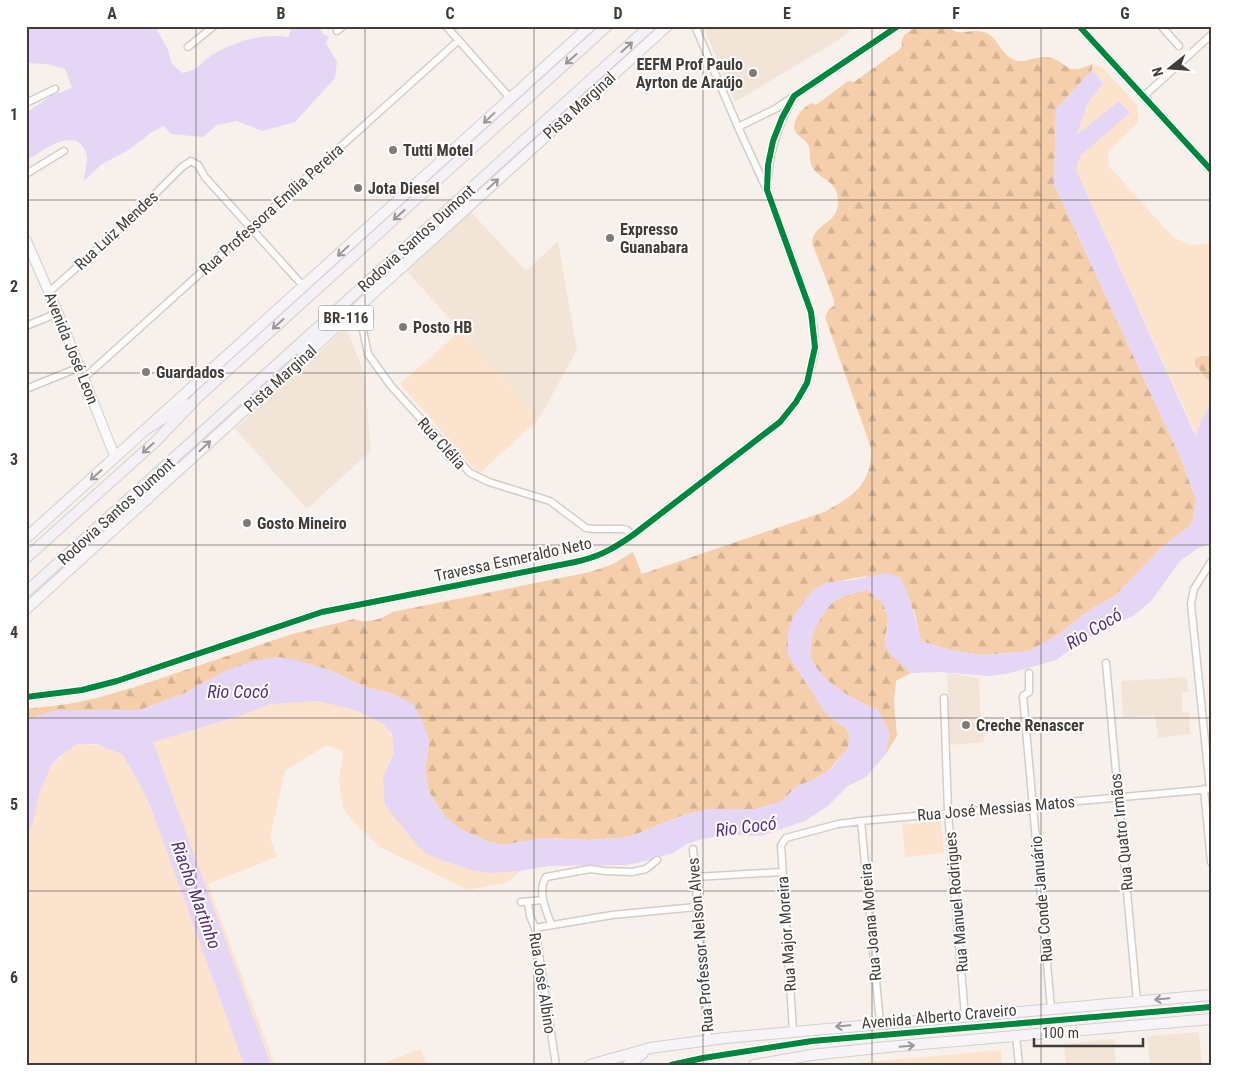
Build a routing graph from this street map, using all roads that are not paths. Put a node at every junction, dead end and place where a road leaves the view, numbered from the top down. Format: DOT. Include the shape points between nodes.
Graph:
graph roads {
  1 [pos="214,26"];
  2 [pos="343,26"];
  3 [pos="446,26"];
  4 [pos="590,26"];
  5 [pos="607,26"];
  6 [pos="650,26"];
  7 [pos="667,26"];
  8 [pos="696,26"];
  9 [pos="898,26"];
  10 [pos="1080,26"];
  11 [pos="1161,26"];
  12 [pos="337,32"];
  13 [pos="1211,34"];
  14 [pos="459,40"];
  15 [pos="1179,46"];
  16 [pos="188,47"];
  17 [pos="55,89"];
  18 [pos="794,96"];
  19 [pos="1144,96"];
  20 [pos="510,98"];
  21 [pos="26,103"];
  22 [pos="738,127"];
  23 [pos="64,151"];
  24 [pos="1211,170"];
  25 [pos="26,174"];
  26 [pos="767,190"];
  27 [pos="250,228"];
  28 [pos="26,240"];
  29 [pos="304,287"];
  30 [pos="49,292"];
  31 [pos="352,312"];
  32 [pos="58,313"];
  33 [pos="26,326"];
  34 [pos="335,328"];
  35 [pos="80,367"];
  36 [pos="267,373"];
  37 [pos="84,378"];
  38 [pos="26,389"];
  39 [pos="199,396"];
  40 [pos="145,430"];
  41 [pos="115,457"];
  42 [pos="148,499"];
  43 [pos="97,528"];
  44 [pos="633,535"];
  45 [pos="26,538"];
  46 [pos="26,558"];
  47 [pos="1211,562"];
  48 [pos="26,592"];
  49 [pos="26,609"];
  50 [pos="1106,662"];
  51 [pos="1029,673"];
  52 [pos="29,696"];
  53 [pos="944,698"];
  54 [pos="1208,789"];
  55 [pos="1117,796"];
  56 [pos="1033,805"];
  57 [pos="948,812"];
  58 [pos="860,821"];
  59 [pos="784,839"];
  60 [pos="692,849"];
  61 [pos="657,860"];
  62 [pos="1211,862"];
  63 [pos="782,872"];
  64 [pos="695,877"];
  65 [pos="543,900"];
  66 [pos="696,907"];
  67 [pos="551,924"];
  68 [pos="535,928"];
  69 [pos="1211,995"];
  70 [pos="1137,1001"];
  71 [pos="1051,1008"];
  72 [pos="965,1016"];
  73 [pos="1211,1019"];
  74 [pos="880,1023"];
  75 [pos="793,1030"];
  76 [pos="1016,1036"];
  77 [pos="708,1040"];
  78 [pos="650,1048"];
  79 [pos="556,1065"];
  80 [pos="590,1065"];
  81 [pos="628,1065"];
  82 [pos="754,1065"];
  83 [pos="1019,1065"];
  1 -- 16 [label="street"];
  2 -- 12 [label="street"];
  3 -- 14 [label="street"];
  4 -- 20 [label="main road, BR-116"];
  5 -- 39 [label="highway, Rodovia Santos Dumont / BR-116, one-way"];
  36 -- 6 [label="highway, Rodovia Santos Dumont / BR-116, one-way"];
  31 -- 7 [label="main road, Pista Marginal / BR-116, one-way"];
  8 -- 22 [label="street, Travessa Esmeraldo Neto"];
  9 -- 18 [label="street"];
  10 -- 19 [label="street"];
  11 -- 15 [label="street"];
  13 -- 19 [label="street"];
  14 -- 20 [label="street"];
  14 -- 27 [label="street, Rua Professora Emília Pereira"];
  17 -- 21 [label="street"];
  18 -- 22 [label="street"];
  18 -- 26 [label="street" via="773,141"];
  19 -- 24 [label="street"];
  20 -- 29 [label="main road, BR-116, one-way"];
  22 -- 26 [label="street, Travessa Esmeraldo Neto"];
  23 -- 25 [label="street"];
  26 -- 44 [label="street, Travessa Esmeraldo Neto" via="813,321 815,347 808,382 780,422"];
  27 -- 29 [label="street"];
  27 -- 30 [label="street, Rua Luiz Mendes" via="190,161"];
  27 -- 37 [label="street, Rua Professora Emília Pereira"];
  28 -- 30 [label="main road, Avenida José Leon"];
  29 -- 40 [label="main road, BR-116"];
  30 -- 32 [label="main road, Avenida José Leon"];
  31 -- 34 [label="main road, Pista Marginal / BR-116"];
  31 -- 44 [label="street, Rua Clélia" via="363,330 368,354 391,386 470,473 550,501 586,528 623,529"];
  32 -- 33 [label="street"];
  32 -- 35 [label="main road, Avenida José Leon"];
  34 -- 36 [label="highway"];
  42 -- 34 [label="main road, Pista Marginal / BR-116, one-way"];
  35 -- 37 [label="main road, Avenida José Leon"];
  35 -- 38 [label="street"];
  36 -- 43 [label="highway, Rodovia Santos Dumont / BR-116"];
  37 -- 41 [label="main road, Avenida José Leon"];
  39 -- 40 [label="highway"];
  39 -- 46 [label="highway, Rodovia Santos Dumont / BR-116, one-way" via="155,442"];
  40 -- 41 [label="main road, BR-116"];
  41 -- 45 [label="main road, BR-116, one-way"];
  42 -- 43 [label="highway"];
  42 -- 49 [label="main road, Pista Marginal / BR-116"];
  43 -- 48 [label="highway, Rodovia Santos Dumont / BR-116"];
  44 -- 52 [label="street, Travessa Esmeraldo Neto" via="614,549 588,559 317,614 118,680 82,690"];
  47 -- 54 [label="street" via="1194,588 1191,604"];
  50 -- 55 [label="street, Rua Quatro Irmãos"];
  51 -- 56 [label="street, Rua Conde Januário" via="1029,692 1023,696"];
  53 -- 57 [label="street, Rua Manuel Rodrigues"];
  54 -- 55 [label="street, Rua José Messias Matos"];
  54 -- 62 [label="street"];
  55 -- 56 [label="street, Rua José Messias Matos"];
  55 -- 70 [label="street, Rua Quatro Irmãos"];
  56 -- 57 [label="street, Rua José Messias Matos"];
  56 -- 71 [label="street, Rua Conde Januário"];
  57 -- 58 [label="street, Rua José Messias Matos"];
  57 -- 72 [label="street, Rua Manuel Rodrigues"];
  58 -- 59 [label="street, Rua José Messias Matos"];
  58 -- 74 [label="street, Rua Joana Moreira"];
  59 -- 63 [label="street, Rua Major Moreira" via="781,844"];
  60 -- 64 [label="street, Rua Professor Nelson Alves"];
  61 -- 65 [label="street" via="646,869 632,872 590,869 546,877 542,887"];
  63 -- 64 [label="street"];
  63 -- 75 [label="street, Rua Major Moreira"];
  64 -- 66 [label="street, Rua Professor Nelson Alves"];
  65 -- 67 [label="street"];
  65 -- 68 [label="street, Rua José Albino" via="525,903"];
  66 -- 67 [label="street"];
  66 -- 77 [label="street, Rua Professor Nelson Alves"];
  67 -- 68 [label="street"];
  68 -- 79 [label="street, Rua José Albino"];
  69 -- 70 [label="main road, Avenida Alberto Craveiro, one-way"];
  70 -- 71 [label="main road, Avenida Alberto Craveiro"];
  71 -- 72 [label="main road, Avenida Alberto Craveiro"];
  72 -- 74 [label="main road, Avenida Alberto Craveiro"];
  73 -- 76 [label="main road, Avenida Alberto Craveiro"];
  74 -- 75 [label="main road, Avenida Alberto Craveiro, one-way"];
  75 -- 77 [label="main road, Avenida Alberto Craveiro"];
  82 -- 76 [label="main road, Avenida Alberto Craveiro, one-way" via="811,1055"];
  76 -- 83 [label="street"];
  77 -- 78 [label="main road, Avenida Alberto Craveiro"];
  78 -- 80 [label="main road, Avenida Alberto Craveiro"];
  78 -- 81 [label="main road"];
}
